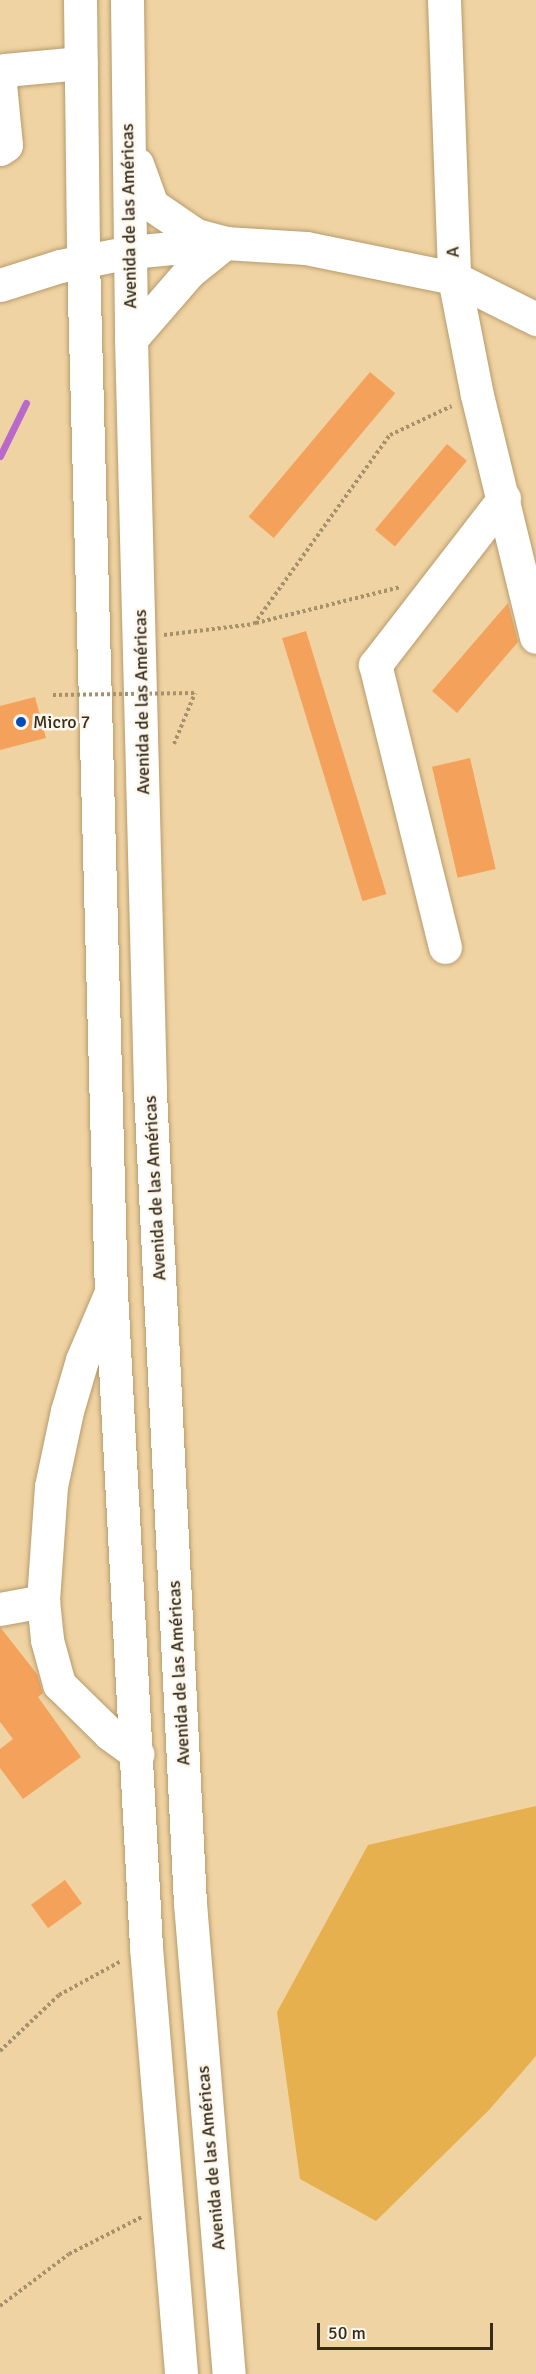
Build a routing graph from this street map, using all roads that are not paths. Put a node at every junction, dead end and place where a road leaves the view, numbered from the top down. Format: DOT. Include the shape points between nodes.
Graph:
graph roads {
  1 [pos="80,0"];
  2 [pos="127,0"];
  3 [pos="444,0"];
  4 [pos="81,63"];
  5 [pos="128,142"];
  6 [pos="0,149"];
  7 [pos="225,243"];
  8 [pos="130,252"];
  9 [pos="83,260"];
  10 [pos="454,278"];
  11 [pos="0,285"];
  12 [pos="536,319"];
  13 [pos="131,339"];
  14 [pos="504,498"];
  15 [pos="536,637"];
  16 [pos="445,947"];
  17 [pos="111,1292"];
  18 [pos="43,1601"];
  19 [pos="0,1609"];
  20 [pos="138,1754"];
  21 [pos="181,2374"];
  22 [pos="229,2374"];
  1 -- 4 [label="main road"];
  2 -- 5 [label="main road, Avenida de las Américas"];
  3 -- 10 [label="main road, A"];
  4 -- 6 [label="main road" via="5,70 0,84 6,145"];
  4 -- 9 [label="main road"];
  5 -- 7 [label="main road" via="152,205 196,235"];
  5 -- 8 [label="main road, Avenida de las Américas"];
  7 -- 8 [label="main road"];
  7 -- 10 [label="main road" via="306,248"];
  7 -- 13 [label="main road" via="190,271"];
  8 -- 9 [label="main road"];
  8 -- 13 [label="main road, Avenida de las Américas"];
  9 -- 11 [label="main road"];
  9 -- 17 [label="main road"];
  10 -- 12 [label="main road"];
  10 -- 14 [label="main road, A" via="477,395"];
  13 -- 22 [label="main road, Avenida de las Américas" via="150,1092 189,1891"];
  14 -- 15 [label="main road, A"];
  14 -- 16 [label="main road" via="375,665"];
  17 -- 18 [label="main road" via="82,1360 67,1411 51,1486"];
  17 -- 20 [label="main road"];
  18 -- 19 [label="main road"];
  18 -- 20 [label="main road" via="47,1640 59,1684 110,1734"];
  20 -- 21 [label="main road" via="146,1947"];
}
